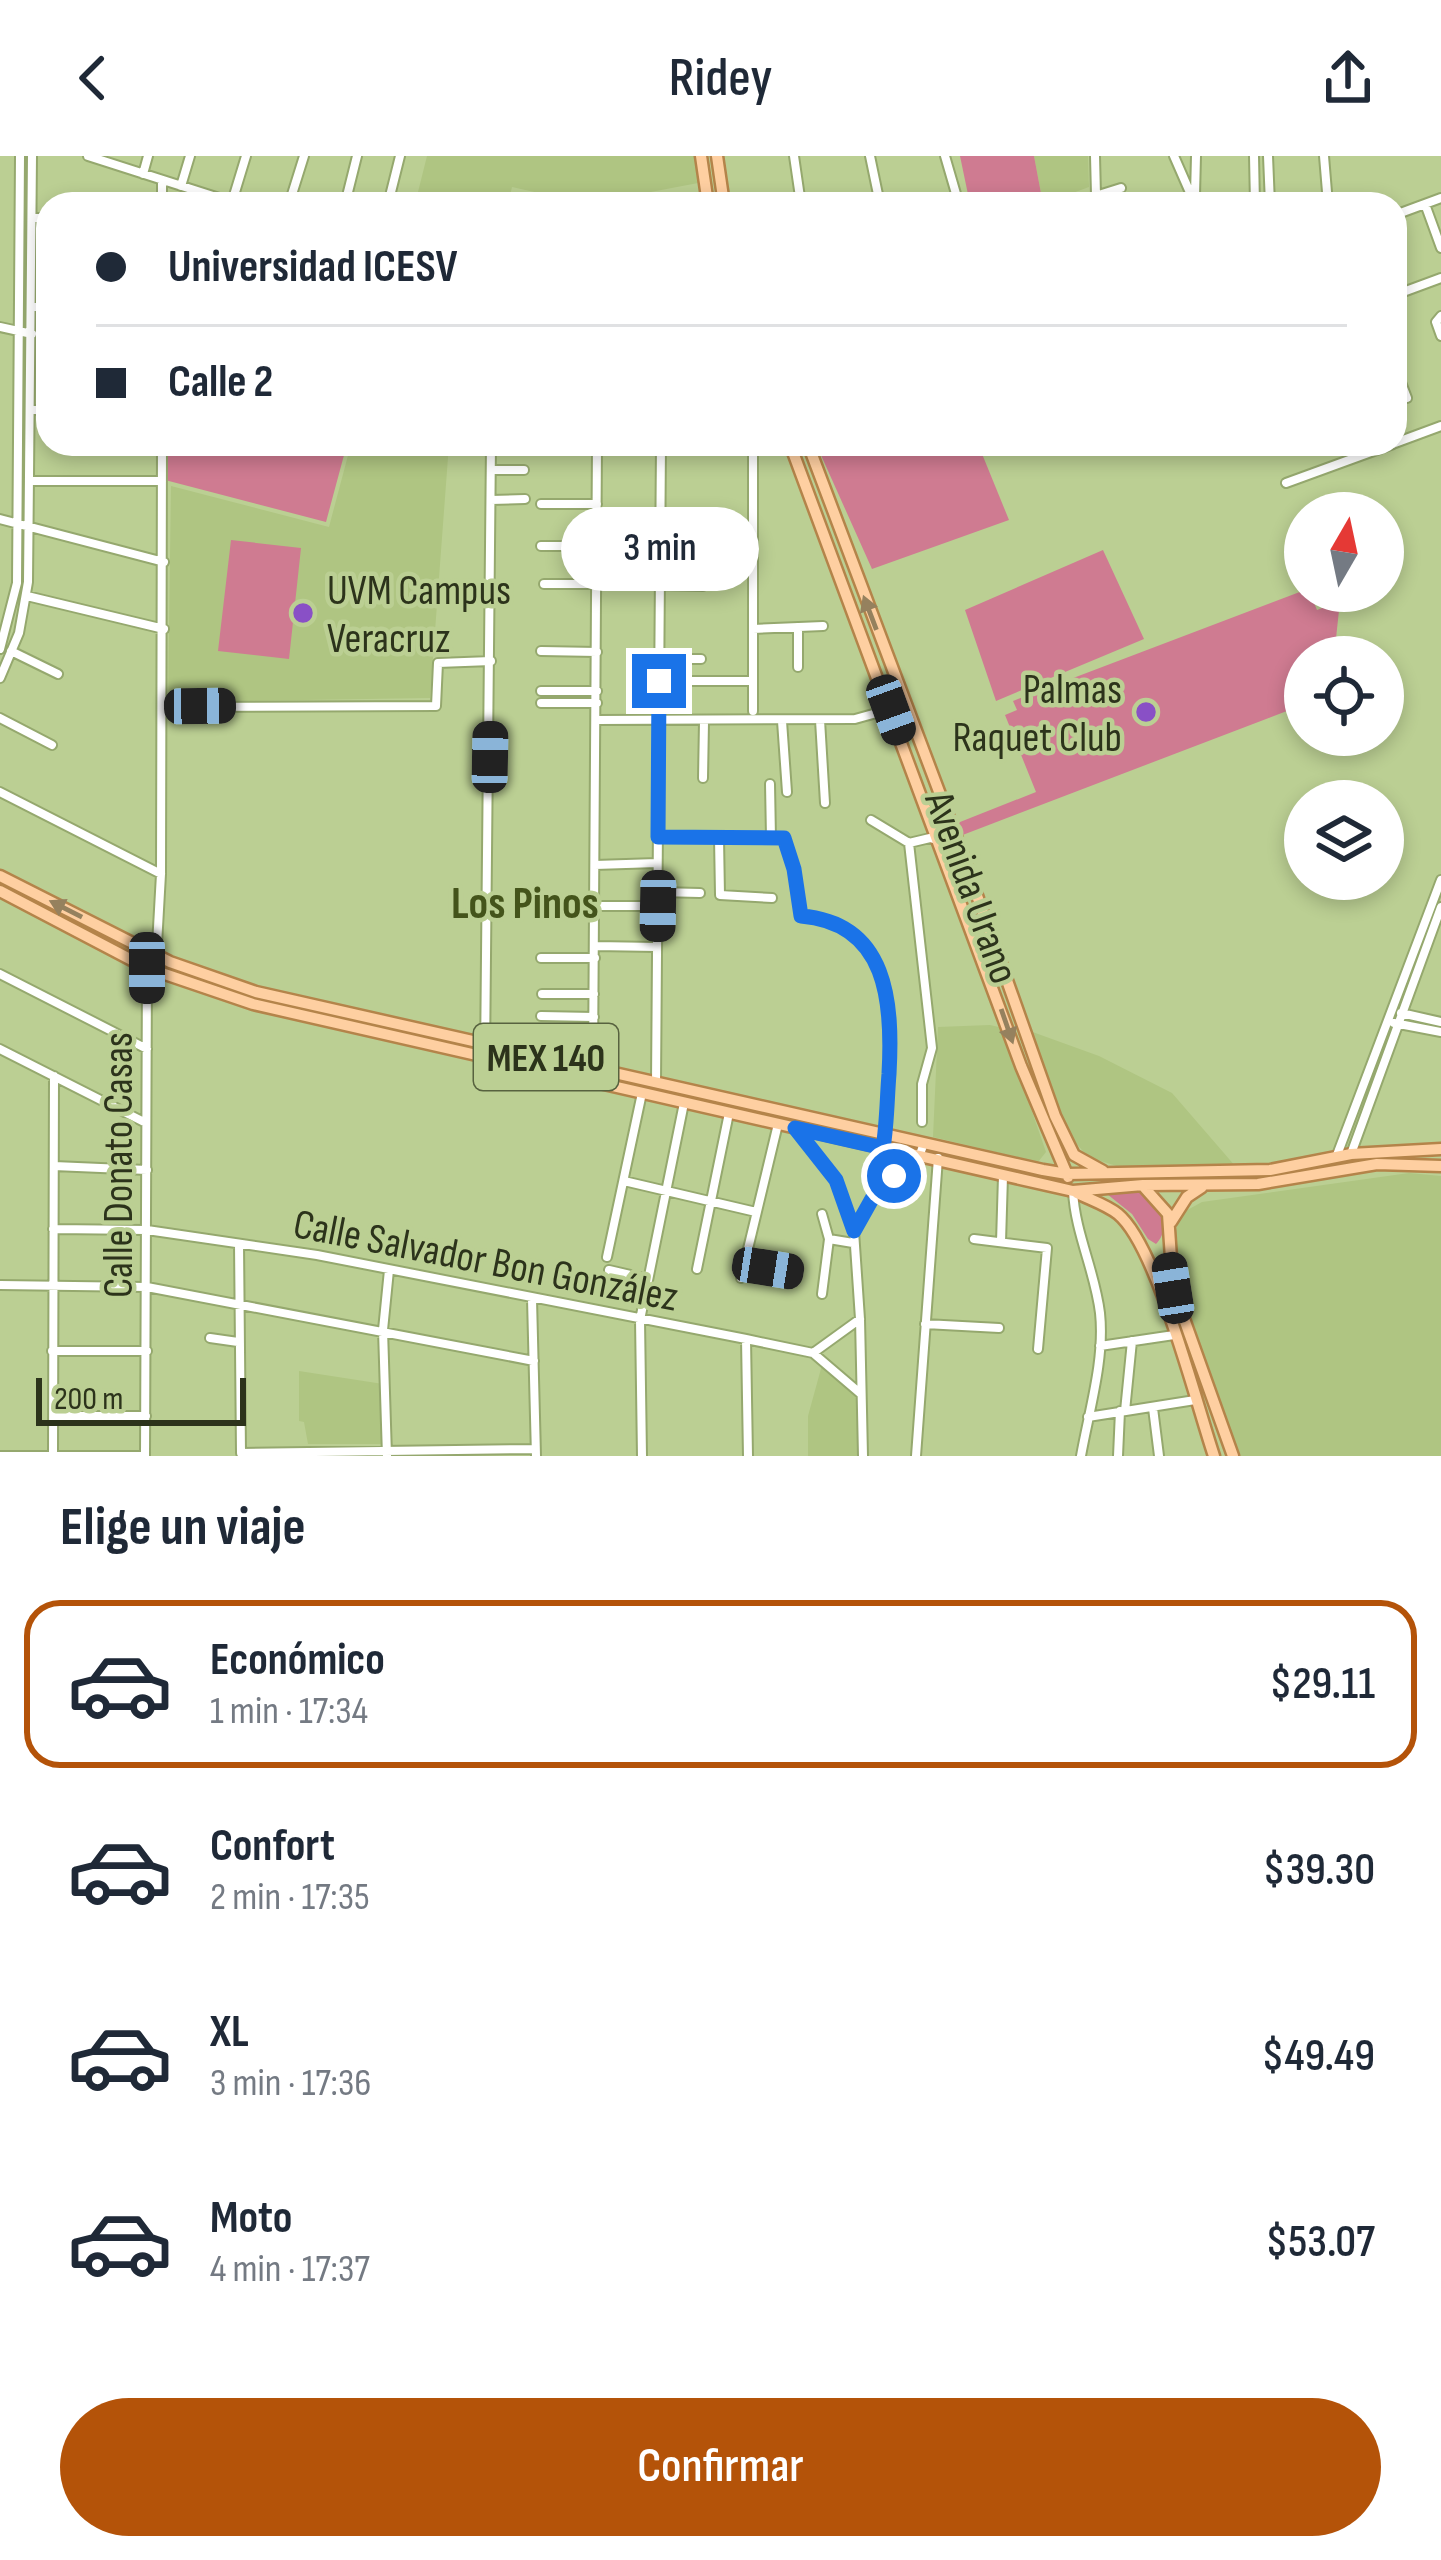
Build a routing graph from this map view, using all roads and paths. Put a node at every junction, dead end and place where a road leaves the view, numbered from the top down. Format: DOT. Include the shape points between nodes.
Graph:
graph roads {
  1 [pos="20,156"];
  2 [pos="32,156"];
  3 [pos="88,156"];
  4 [pos="148,156"];
  5 [pos="190,156"];
  6 [pos="246,156"];
  7 [pos="304,156"];
  8 [pos="357,156"];
  9 [pos="400,156"];
  10 [pos="701,156"];
  11 [pos="717,156"];
  12 [pos="794,156"];
  13 [pos="870,156"];
  14 [pos="945,156"];
  15 [pos="1095,156"];
  16 [pos="1174,156"];
  17 [pos="1196,156"];
  18 [pos="1324,156"];
  19 [pos="1255,158"];
  20 [pos="1268,158"];
  21 [pos="108,159"];
  22 [pos="143,174"];
  23 [pos="162,180"];
  24 [pos="181,186"];
  25 [pos="1121,188"];
  26 [pos="162,192"];
  27 [pos="200,192"];
  28 [pos="238,192"];
  29 [pos="293,192"];
  30 [pos="348,192"];
  31 [pos="391,192"];
  32 [pos="706,192"];
  33 [pos="722,192"];
  34 [pos="799,192"];
  35 [pos="878,192"];
  36 [pos="956,192"];
  37 [pos="1096,192"];
  38 [pos="1107,192"];
  39 [pos="1190,192"];
  40 [pos="1195,192"];
  41 [pos="1255,192"];
  42 [pos="1269,192"];
  43 [pos="1329,192"];
  44 [pos="1441,198"];
  45 [pos="1425,204"];
  46 [pos="1407,211"];
  47 [pos="33,218"];
  48 [pos="1441,248"];
  49 [pos="1441,278"];
  50 [pos="1407,291"];
  51 [pos="32,307"];
  52 [pos="36,307"];
  53 [pos="1441,316"];
  54 [pos="0,327"];
  55 [pos="19,332"];
  56 [pos="32,334"];
  57 [pos="1441,336"];
  58 [pos="31,410"];
  59 [pos="36,410"];
  60 [pos="1441,426"];
  61 [pos="1407,439"];
  62 [pos="162,456"];
  63 [pos="491,456"];
  64 [pos="597,456"];
  65 [pos="661,456"];
  66 [pos="752,456"];
  67 [pos="795,456"];
  68 [pos="813,456"];
  69 [pos="1352,456"];
  70 [pos="1356,456"];
  71 [pos="1353,459"];
  72 [pos="491,470"];
  73 [pos="524,470"];
  74 [pos="31,481"];
  75 [pos="162,482"];
  76 [pos="1286,483"];
  77 [pos="525,499"];
  78 [pos="491,500"];
  79 [pos="541,504"];
  80 [pos="597,504"];
  81 [pos="0,519"];
  82 [pos="17,524"];
  83 [pos="30,527"];
  84 [pos="541,546"];
  85 [pos="597,546"];
  86 [pos="164,562"];
  87 [pos="544,584"];
  88 [pos="597,584"];
  89 [pos="660,585"];
  90 [pos="703,586"];
  91 [pos="27,596"];
  92 [pos="823,626"];
  93 [pos="798,627"];
  94 [pos="164,628"];
  95 [pos="753,629"];
  96 [pos="0,650"];
  97 [pos="11,651"];
  98 [pos="541,651"];
  99 [pos="597,652"];
  100 [pos="659,659"];
  101 [pos="701,659"];
  102 [pos="491,661"];
  103 [pos="798,668"];
  104 [pos="58,674"];
  105 [pos="0,678"];
  106 [pos="659,681"];
  107 [pos="753,681"];
  108 [pos="541,691"];
  109 [pos="597,692"];
  110 [pos="541,703"];
  111 [pos="597,704"];
  112 [pos="164,707"];
  113 [pos="891,710"];
  114 [pos="753,711"];
  115 [pos="0,718"];
  116 [pos="596,720"];
  117 [pos="820,720"];
  118 [pos="658,721"];
  119 [pos="782,721"];
  120 [pos="704,722"];
  121 [pos="52,745"];
  122 [pos="926,758"];
  123 [pos="910,764"];
  124 [pos="704,778"];
  125 [pos="770,784"];
  126 [pos="0,792"];
  127 [pos="787,792"];
  128 [pos="825,803"];
  129 [pos="871,820"];
  130 [pos="954,832"];
  131 [pos="658,837"];
  132 [pos="719,838"];
  133 [pos="771,838"];
  134 [pos="935,838"];
  135 [pos="909,843"];
  136 [pos="657,863"];
  137 [pos="595,865"];
  138 [pos="161,874"];
  139 [pos="0,876"];
  140 [pos="1441,880"];
  141 [pos="0,891"];
  142 [pos="658,892"];
  143 [pos="700,892"];
  144 [pos="772,898"];
  145 [pos="1438,905"];
  146 [pos="595,906"];
  147 [pos="658,906"];
  148 [pos="595,946"];
  149 [pos="657,946"];
  150 [pos="153,953"];
  151 [pos="541,958"];
  152 [pos="595,958"];
  153 [pos="147,968"];
  154 [pos="0,974"];
  155 [pos="542,994"];
  156 [pos="594,994"];
  157 [pos="542,1016"];
  158 [pos="594,1017"];
  159 [pos="1394,1017"];
  160 [pos="1441,1022"];
  161 [pos="1441,1032"];
  162 [pos="486,1043"];
  163 [pos="0,1049"];
  164 [pos="147,1049"];
  165 [pos="485,1058"];
  166 [pos="593,1067"];
  167 [pos="53,1076"];
  168 [pos="656,1083"];
  169 [pos="642,1093"];
  170 [pos="684,1103"];
  171 [pos="729,1113"];
  172 [pos="922,1122"];
  173 [pos="146,1123"];
  174 [pos="778,1124"];
  175 [pos="795,1128"];
  176 [pos="884,1142"];
  177 [pos="1052,1142"];
  178 [pos="924,1143"];
  179 [pos="940,1147"];
  180 [pos="1441,1149"];
  181 [pos="1407,1150"];
  182 [pos="1344,1154"];
  183 [pos="919,1157"];
  184 [pos="938,1161"];
  185 [pos="1407,1165"];
  186 [pos="54,1166"];
  187 [pos="1441,1166"];
  188 [pos="1035,1168"];
  189 [pos="147,1170"];
  190 [pos="1003,1174"];
  191 [pos="1067,1174"];
  192 [pos="1111,1174"];
  193 [pos="1186,1179"];
  194 [pos="624,1180"];
  195 [pos="1143,1185"];
  196 [pos="1205,1185"];
  197 [pos="666,1191"];
  198 [pos="1073,1191"];
  199 [pos="710,1202"];
  200 [pos="757,1213"];
  201 [pos="822,1214"];
  202 [pos="1169,1225"];
  203 [pos="53,1229"];
  204 [pos="147,1230"];
  205 [pos="854,1231"];
  206 [pos="829,1239"];
  207 [pos="974,1239"];
  208 [pos="1001,1242"];
  209 [pos="853,1243"];
  210 [pos="1168,1243"];
  211 [pos="239,1244"];
  212 [pos="1143,1249"];
  213 [pos="607,1257"];
  214 [pos="744,1264"];
  215 [pos="697,1269"];
  216 [pos="389,1270"];
  217 [pos="609,1270"];
  218 [pos="793,1272"];
  219 [pos="740,1278"];
  220 [pos="648,1279"];
  221 [pos="0,1285"];
  222 [pos="52,1286"];
  223 [pos="147,1287"];
  224 [pos="822,1294"];
  225 [pos="532,1299"];
  226 [pos="238,1303"];
  227 [pos="860,1319"];
  228 [pos="640,1320"];
  229 [pos="926,1324"];
  230 [pos="999,1328"];
  231 [pos="383,1330"];
  232 [pos="1174,1335"];
  233 [pos="210,1338"];
  234 [pos="746,1339"];
  235 [pos="1132,1341"];
  236 [pos="238,1342"];
  237 [pos="1100,1346"];
  238 [pos="1038,1349"];
  239 [pos="52,1351"];
  240 [pos="147,1351"];
  241 [pos="813,1353"];
  242 [pos="534,1361"];
  243 [pos="862,1394"];
  244 [pos="1195,1400"];
  245 [pos="1153,1408"];
  246 [pos="1123,1411"];
  247 [pos="54,1416"];
  248 [pos="146,1416"];
  249 [pos="1088,1417"];
  250 [pos="387,1452"];
  251 [pos="536,1452"];
  252 [pos="241,1454"];
  253 [pos="0,1456"];
  254 [pos="53,1456"];
  255 [pos="146,1456"];
  256 [pos="642,1456"];
  257 [pos="748,1456"];
  258 [pos="862,1456"];
  259 [pos="916,1456"];
  260 [pos="1081,1456"];
  261 [pos="1118,1456"];
  262 [pos="1160,1456"];
  263 [pos="1214,1456"];
  264 [pos="1233,1456"];
  1 -- 55 [label="street"];
  2 -- 47 [label="street"];
  3 -- 21 [label="street"];
  4 -- 22 [label="street"];
  5 -- 24 [label="street"];
  6 -- 28 [label="street"];
  7 -- 29 [label="street"];
  8 -- 30 [label="street"];
  9 -- 31 [label="street"];
  10 -- 32 [label="main road"];
  11 -- 33 [label="main road"];
  12 -- 34 [label="street"];
  13 -- 35 [label="street"];
  14 -- 36 [label="street"];
  15 -- 37 [label="street"];
  16 -- 39 [label="street"];
  17 -- 40 [label="street"];
  18 -- 43 [label="street"];
  19 -- 20 [label="street"];
  19 -- 41 [label="street"];
  20 -- 42 [label="street"];
  21 -- 22 [label="street"];
  22 -- 23 [label="street"];
  23 -- 24 [label="street"];
  23 -- 26 [label="street"];
  24 -- 27 [label="street"];
  25 -- 38 [label="street"];
  44 -- 45 [label="street"];
  45 -- 46 [label="street"];
  45 -- 48 [label="street"];
  47 -- 51 [label="street"];
  49 -- 50 [label="street"];
  51 -- 52 [label="street"];
  51 -- 56 [label="street"];
  53 -- 57 [label="street"];
  54 -- 55 [label="street"];
  55 -- 56 [label="street"];
  55 -- 82 [label="street"];
  56 -- 58 [label="street"];
  58 -- 59 [label="street"];
  58 -- 74 [label="street"];
  60 -- 61 [label="street"];
  62 -- 75 [label="street, Calle Donato Casas"];
  63 -- 72 [label="street"];
  64 -- 80 [label="street"];
  65 -- 89 [label="street"];
  66 -- 95 [label="street"];
  67 -- 113 [label="main road, Avenida Urano"];
  122 -- 68 [label="main road, Avenida Urano, one-way"];
  69 -- 71 [label="street"];
  70 -- 71 [label="street"];
  71 -- 76 [label="street"];
  72 -- 73 [label="street"];
  72 -- 78 [label="street"];
  74 -- 75 [label="street"];
  74 -- 83 [label="street"];
  75 -- 86 [label="street, Calle Donato Casas"];
  77 -- 78 [label="street"];
  78 -- 102 [label="street"];
  79 -- 80 [label="street"];
  80 -- 85 [label="street"];
  81 -- 82 [label="street"];
  82 -- 83 [label="street"];
  82 -- 96 [label="street" via="16,595"];
  83 -- 86 [label="street"];
  83 -- 91 [label="street"];
  84 -- 85 [label="street"];
  85 -- 88 [label="street"];
  86 -- 94 [label="street, Calle Donato Casas"];
  87 -- 88 [label="street"];
  88 -- 99 [label="street"];
  89 -- 90 [label="street"];
  89 -- 100 [label="street"];
  91 -- 94 [label="street"];
  91 -- 97 [label="street"];
  92 -- 93 [label="street"];
  93 -- 95 [label="street"];
  93 -- 103 [label="street"];
  94 -- 112 [label="street, Calle Donato Casas"];
  95 -- 107 [label="street"];
  97 -- 104 [label="street"];
  97 -- 105 [label="street"];
  98 -- 99 [label="street"];
  99 -- 109 [label="street"];
  100 -- 101 [label="street"];
  100 -- 106 [label="street"];
  102 -- 112 [label="street" via="438,663 436,706"];
  102 -- 162 [label="street"];
  106 -- 107 [label="street"];
  106 -- 118 [label="street"];
  107 -- 114 [label="street"];
  108 -- 109 [label="street"];
  109 -- 111 [label="street"];
  110 -- 111 [label="street"];
  111 -- 116 [label="street"];
  112 -- 138 [label="street, Calle Donato Casas"];
  113 -- 117 [label="street"];
  113 -- 123 [label="main road, Avenida Urano"];
  115 -- 121 [label="street"];
  116 -- 118 [label="street"];
  116 -- 137 [label="street"];
  117 -- 119 [label="street"];
  117 -- 128 [label="street"];
  118 -- 120 [label="street"];
  118 -- 131 [label="street"];
  119 -- 120 [label="street"];
  119 -- 127 [label="street"];
  120 -- 124 [label="street"];
  122 -- 123 [label="main road"];
  122 -- 130 [label="main road, Avenida Urano"];
  123 -- 134 [label="main road, Avenida Urano"];
  125 -- 133 [label="street"];
  126 -- 138 [label="street"];
  129 -- 135 [label="street"];
  130 -- 134 [label="street"];
  130 -- 192 [label="main road, Avenida Urano" via="1064,1138 1075,1155"];
  131 -- 132 [label="street"];
  131 -- 136 [label="street"];
  132 -- 133 [label="street"];
  132 -- 144 [label="street" via="720,895"];
  133 -- 176 [label="street" via="784,838 801,916 849,930 882,974 890,1028"];
  134 -- 135 [label="street"];
  134 -- 177 [label="main road, Avenida Urano, one-way"];
  135 -- 172 [label="street" via="932,1048"];
  136 -- 137 [label="street"];
  136 -- 142 [label="street"];
  137 -- 146 [label="street"];
  138 -- 150 [label="street, Calle Donato Casas"];
  150 -- 139 [label="main road, MEX 140, one-way"];
  140 -- 145 [label="street"];
  141 -- 153 [label="main road, MEX 140"];
  142 -- 143 [label="street"];
  142 -- 147 [label="street"];
  145 -- 159 [label="street"];
  146 -- 147 [label="street"];
  146 -- 148 [label="street"];
  147 -- 149 [label="street"];
  148 -- 149 [label="street"];
  148 -- 152 [label="street"];
  149 -- 168 [label="street"];
  150 -- 153 [label="street, Calle Donato Casas"];
  150 -- 162 [label="main road, MEX 140" via="256,992"];
  151 -- 152 [label="street"];
  152 -- 156 [label="street"];
  153 -- 164 [label="street, Calle Donato Casas"];
  153 -- 165 [label="main road, MEX 140" via="254,1004"];
  154 -- 164 [label="street"];
  155 -- 156 [label="street"];
  156 -- 158 [label="street"];
  157 -- 158 [label="street"];
  158 -- 166 [label="street"];
  159 -- 160 [label="street"];
  159 -- 161 [label="street"];
  159 -- 182 [label="street"];
  162 -- 165 [label="street"];
  162 -- 166 [label="main road, MEX 140"];
  163 -- 167 [label="street"];
  164 -- 173 [label="street, Calle Donato Casas"];
  165 -- 169 [label="main road, MEX 140"];
  166 -- 168 [label="main road, MEX 140"];
  167 -- 173 [label="street"];
  167 -- 186 [label="street"];
  168 -- 176 [label="main road, MEX 140"];
  169 -- 170 [label="main road, MEX 140"];
  169 -- 194 [label="street"];
  170 -- 171 [label="main road, MEX 140"];
  170 -- 197 [label="street"];
  171 -- 174 [label="main road, MEX 140"];
  171 -- 199 [label="street"];
  173 -- 189 [label="street, Calle Donato Casas"];
  174 -- 175 [label="main road, MEX 140"];
  174 -- 200 [label="street"];
  175 -- 176 [label="main road, MEX 140"];
  175 -- 205 [label="street" via="836,1180"];
  176 -- 178 [label="main road, MEX 140"];
  176 -- 183 [label="main road, MEX 140"];
  177 -- 188 [label="main road" via="1049,1161"];
  177 -- 191 [label="main road, Avenida Urano"];
  178 -- 179 [label="main road, MEX 140"];
  178 -- 183 [label="street"];
  179 -- 184 [label="street"];
  179 -- 188 [label="main road, MEX 140"];
  180 -- 181 [label="main road, MEX 140"];
  181 -- 182 [label="main road, MEX 140"];
  181 -- 185 [label="main road"];
  182 -- 193 [label="main road, MEX 140"];
  183 -- 184 [label="main road, MEX 140"];
  183 -- 205 [label="street" via="877,1190"];
  184 -- 190 [label="main road, MEX 140"];
  184 -- 229 [label="street"];
  185 -- 187 [label="main road, MEX 140"];
  185 -- 196 [label="main road, MEX 140"];
  186 -- 189 [label="street"];
  186 -- 203 [label="street"];
  188 -- 191 [label="main road, MEX 140"];
  189 -- 204 [label="street, Calle Donato Casas"];
  190 -- 198 [label="main road, MEX 140"];
  190 -- 208 [label="street"];
  191 -- 192 [label="main road, MEX 140"];
  191 -- 198 [label="main road, Avenida Urano"];
  192 -- 193 [label="main road, MEX 140"];
  192 -- 195 [label="main road"];
  193 -- 195 [label="main road, MEX 140"];
  193 -- 196 [label="main road, MEX 140"];
  194 -- 197 [label="street"];
  194 -- 213 [label="street"];
  195 -- 198 [label="main road, MEX 140"];
  195 -- 202 [label="main road"];
  196 -- 202 [label="main road"];
  197 -- 199 [label="street"];
  197 -- 220 [label="street"];
  198 -- 212 [label="main road" via="1119,1215"];
  198 -- 237 [label="street"];
  199 -- 200 [label="street"];
  199 -- 215 [label="street"];
  200 -- 214 [label="street"];
  201 -- 206 [label="street"];
  202 -- 210 [label="main road"];
  203 -- 204 [label="street, Calle Salvador Bon González"];
  203 -- 222 [label="street"];
  204 -- 211 [label="street, Calle Salvador Bon González"];
  204 -- 223 [label="street, Calle Donato Casas"];
  205 -- 209 [label="street"];
  206 -- 209 [label="street"];
  206 -- 224 [label="street"];
  207 -- 208 [label="street"];
  208 -- 238 [label="street" via="1047,1248"];
  209 -- 227 [label="street"];
  210 -- 212 [label="main road"];
  210 -- 264 [label="main road" via="1173,1288"];
  211 -- 216 [label="street, Calle Salvador Bon González"];
  211 -- 226 [label="street"];
  212 -- 232 [label="main road"];
  214 -- 218 [label="street"];
  214 -- 219 [label="street"];
  216 -- 225 [label="street, Calle Salvador Bon González"];
  216 -- 231 [label="street"];
  217 -- 220 [label="street"];
  220 -- 228 [label="street"];
  221 -- 222 [label="street"];
  222 -- 223 [label="street"];
  222 -- 239 [label="street"];
  223 -- 226 [label="street"];
  223 -- 240 [label="street, Calle Donato Casas"];
  225 -- 228 [label="street, Calle Salvador Bon González"];
  225 -- 242 [label="street"];
  226 -- 231 [label="street"];
  226 -- 236 [label="street"];
  227 -- 241 [label="street"];
  227 -- 243 [label="street"];
  228 -- 234 [label="street, Calle Salvador Bon González"];
  228 -- 256 [label="street"];
  229 -- 230 [label="street"];
  229 -- 259 [label="street"];
  231 -- 242 [label="street"];
  231 -- 250 [label="street"];
  232 -- 235 [label="street"];
  232 -- 244 [label="main road"];
  233 -- 236 [label="street"];
  234 -- 241 [label="street, Calle Salvador Bon González"];
  234 -- 257 [label="street"];
  235 -- 237 [label="street"];
  235 -- 246 [label="street"];
  236 -- 252 [label="street"];
  237 -- 249 [label="street"];
  239 -- 240 [label="street"];
  239 -- 247 [label="street"];
  240 -- 248 [label="street, Calle Donato Casas"];
  241 -- 243 [label="street, Calle Salvador Bon González"];
  242 -- 251 [label="street"];
  243 -- 258 [label="street"];
  244 -- 245 [label="street"];
  244 -- 263 [label="main road"];
  245 -- 246 [label="street"];
  245 -- 262 [label="street"];
  246 -- 249 [label="street"];
  246 -- 261 [label="street"];
  247 -- 248 [label="street"];
  247 -- 254 [label="street"];
  248 -- 255 [label="street, Calle Donato Casas"];
  249 -- 260 [label="street"];
  250 -- 251 [label="street"];
  250 -- 252 [label="street"];
  253 -- 254 [label="street"];
  254 -- 255 [label="street"];
}
